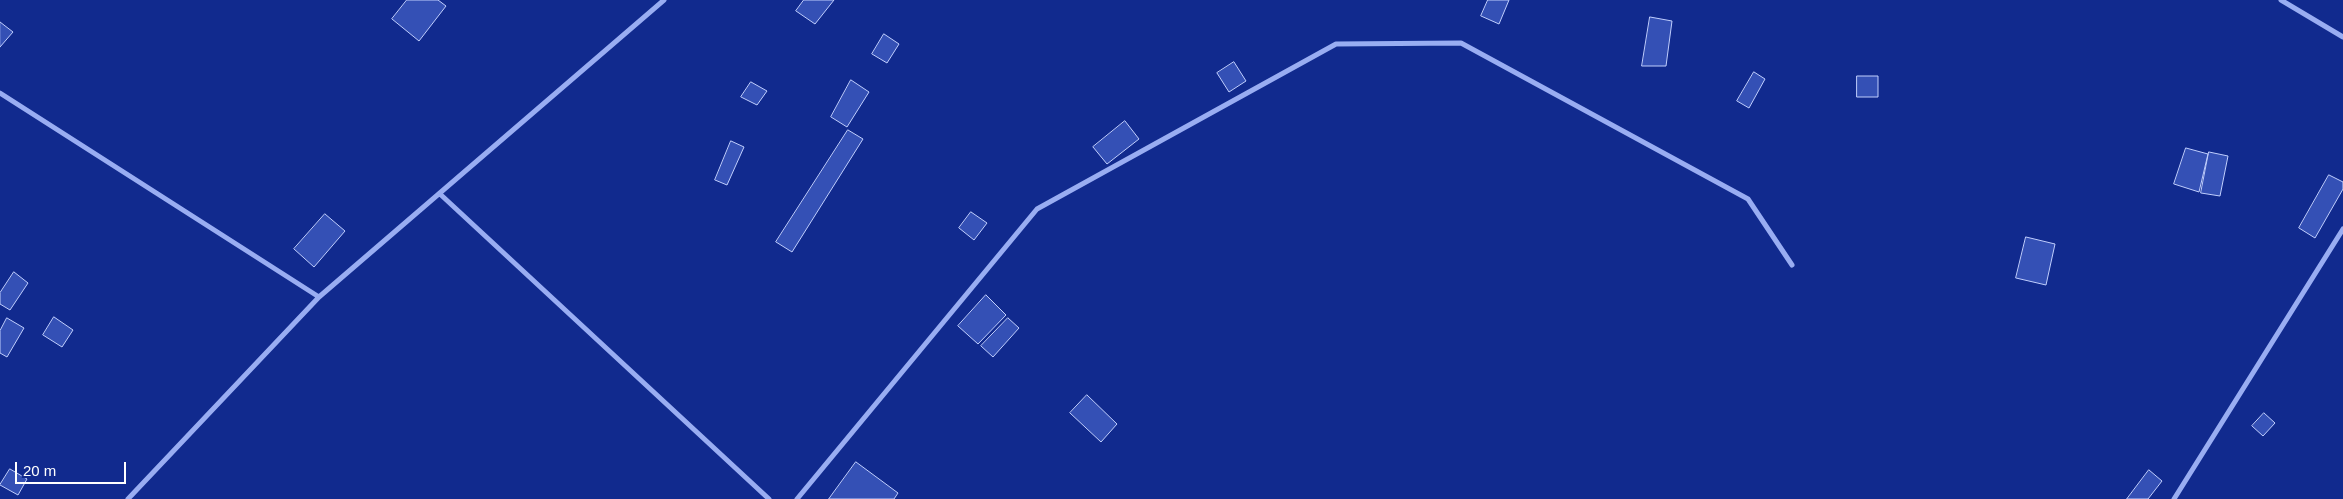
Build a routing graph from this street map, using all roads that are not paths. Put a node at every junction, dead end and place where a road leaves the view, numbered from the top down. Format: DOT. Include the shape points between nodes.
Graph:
graph roads {
  1 [pos="664,0"];
  2 [pos="2281,0"];
  3 [pos="2343,37"];
  4 [pos="0,94"];
  5 [pos="440,194"];
  6 [pos="2343,229"];
  7 [pos="1792,265"];
  8 [pos="320,297"];
  9 [pos="128,499"];
  10 [pos="769,499"];
  11 [pos="797,499"];
  12 [pos="2174,499"];
  1 -- 5 [label="street"];
  2 -- 3 [label="street"];
  4 -- 8 [label="street"];
  5 -- 8 [label="street"];
  5 -- 10 [label="street"];
  6 -- 12 [label="street"];
  7 -- 11 [label="street" via="1748,199 1461,43 1336,44 1037,209"];
  8 -- 9 [label="street"];
}
